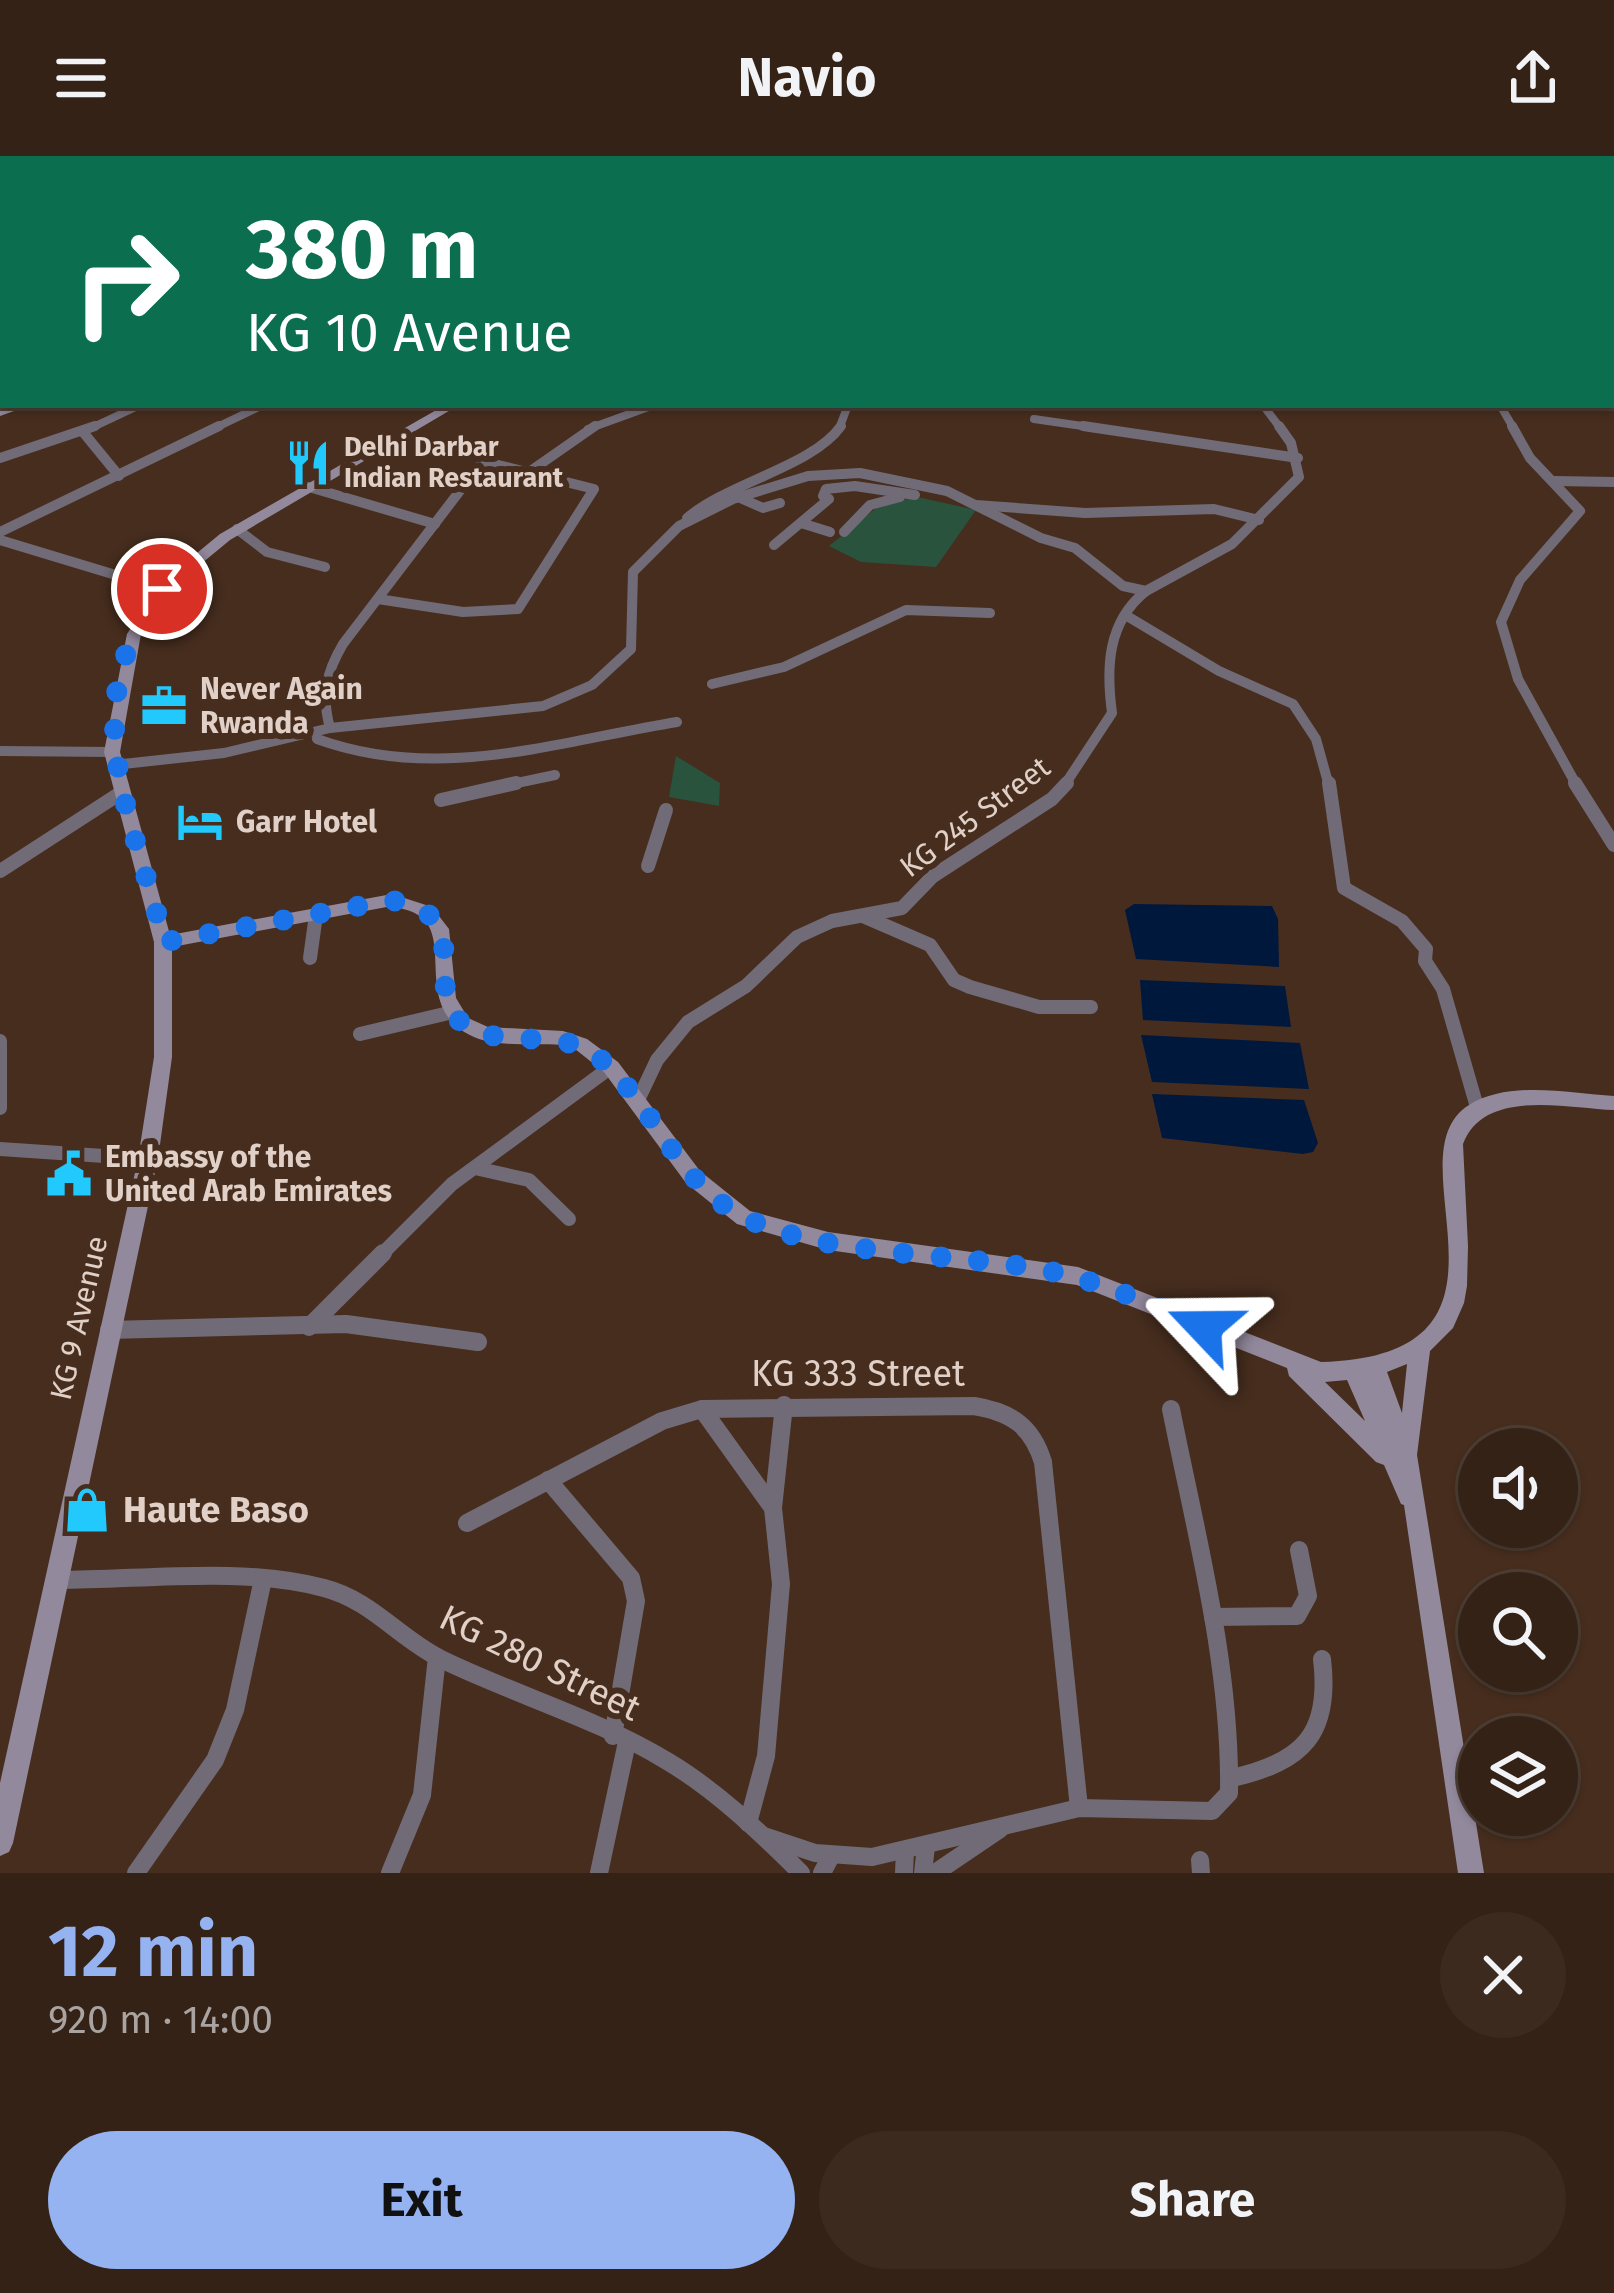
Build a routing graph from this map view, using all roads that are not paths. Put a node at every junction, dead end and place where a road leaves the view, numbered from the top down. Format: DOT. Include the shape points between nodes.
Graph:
graph roads {
  1 [pos="134,408"];
  2 [pos="256,408"];
  3 [pos="449,408"];
  4 [pos="646,408"];
  5 [pos="847,408"];
  6 [pos="1265,408"];
  7 [pos="1502,408"];
  8 [pos="1034,419"];
  9 [pos="83,432"];
  10 [pos="0,458"];
  11 [pos="1298,458"];
  12 [pos="530,472"];
  13 [pos="119,476"];
  14 [pos="1556,481"];
  15 [pos="1614,482"];
  16 [pos="309,487"];
  17 [pos="947,491"];
  18 [pos="915,495"];
  19 [pos="738,496"];
  20 [pos="780,503"];
  21 [pos="970,504"];
  22 [pos="1259,520"];
  23 [pos="801,523"];
  24 [pos="435,524"];
  25 [pos="679,526"];
  26 [pos="237,529"];
  27 [pos="830,532"];
  28 [pos="844,532"];
  29 [pos="0,536"];
  30 [pos="774,545"];
  31 [pos="325,567"];
  32 [pos="162,589"];
  33 [pos="1146,591"];
  34 [pos="378,599"];
  35 [pos="989,613"];
  36 [pos="1126,616"];
  37 [pos="712,684"];
  38 [pos="677,722"];
  39 [pos="329,728"];
  40 [pos="317,739"];
  41 [pos="0,751"];
  42 [pos="113,759"];
  43 [pos="555,775"];
  44 [pos="119,794"];
  45 [pos="441,800"];
  46 [pos="666,810"];
  47 [pos="1614,845"];
  48 [pos="648,866"];
  49 [pos="0,872"];
  50 [pos="316,915"];
  51 [pos="863,916"];
  52 [pos="164,942"];
  53 [pos="310,958"];
  54 [pos="1091,1007"];
  55 [pos="453,1012"];
  56 [pos="360,1034"];
  57 [pos="0,1041"];
  58 [pos="611,1067"];
  59 [pos="638,1100"];
  60 [pos="1614,1103"];
  61 [pos="1477,1107"];
  62 [pos="0,1108"];
  63 [pos="0,1150"];
  64 [pos="148,1159"];
  65 [pos="475,1168"];
  66 [pos="569,1219"];
  67 [pos="309,1327"];
  68 [pos="109,1330"];
  69 [pos="478,1342"];
  70 [pos="1420,1346"];
  71 [pos="1288,1362"];
  72 [pos="1364,1370"];
  73 [pos="784,1405"];
  74 [pos="1171,1408"];
  75 [pos="702,1409"];
  76 [pos="1402,1466"];
  77 [pos="548,1480"];
  78 [pos="773,1508"];
  79 [pos="466,1523"];
  80 [pos="1299,1550"];
  81 [pos="263,1579"];
  82 [pos="58,1580"];
  83 [pos="1213,1617"];
  84 [pos="437,1658"];
  85 [pos="1322,1659"];
  86 [pos="620,1739"];
  87 [pos="1232,1778"];
  88 [pos="1079,1808"];
  89 [pos="1004,1826"];
  90 [pos="756,1829"];
  91 [pos="0,1844"];
  92 [pos="912,1856"];
  93 [pos="826,1864"];
  94 [pos="136,1873"];
  95 [pos="390,1873"];
  96 [pos="599,1873"];
  97 [pos="801,1873"];
  98 [pos="923,1873"];
  99 [pos="934,1873"];
  100 [pos="1471,1873"];
  1 -- 9 [label="street"];
  2 -- 13 [label="street"];
  3 -- 16 [label="street, KG 9 Avenue"];
  4 -- 12 [label="street" via="590,428"];
  5 -- 25 [label="street" via="826,441 730,486"];
  6 -- 11 [label="street"];
  7 -- 14 [label="street" via="1530,458"];
  8 -- 11 [label="street"];
  9 -- 10 [label="street"];
  9 -- 13 [label="street"];
  11 -- 22 [label="street" via="1299,477"];
  12 -- 24 [label="street" via="481,464"];
  12 -- 34 [label="street" via="594,491 524,605 489,614"];
  13 -- 29 [label="street"];
  14 -- 15 [label="street"];
  14 -- 47 [label="street" via="1580,511 1511,592 1500,631 1526,701"];
  16 -- 24 [label="street"];
  16 -- 26 [label="street, KG 9 Avenue"];
  17 -- 18 [label="street"];
  17 -- 19 [label="street" via="841,473"];
  17 -- 21 [label="street"];
  18 -- 23 [label="street" via="832,487"];
  18 -- 28 [label="street" via="881,500"];
  19 -- 20 [label="street" via="764,508"];
  19 -- 25 [label="street"];
  21 -- 22 [label="street" via="1084,513 1214,508"];
  21 -- 33 [label="street" via="1076,548 1120,583"];
  22 -- 33 [label="street"];
  23 -- 27 [label="street"];
  23 -- 30 [label="street"];
  24 -- 34 [label="street"];
  25 -- 39 [label="street" via="633,572 632,649 592,685 543,706"];
  26 -- 31 [label="street" via="267,552"];
  26 -- 32 [label="street, KG 9 Avenue"];
  29 -- 32 [label="street"];
  32 -- 42 [label="street, KG 9 Avenue" via="134,634"];
  33 -- 36 [label="street, KG 245 Street"];
  34 -- 39 [label="street" via="322,682"];
  35 -- 37 [label="street" via="906,610 784,668"];
  36 -- 51 [label="street, KG 245 Street" via="1105,663 1112,713 1076,774 1052,799 933,876 902,908"];
  36 -- 61 [label="street" via="1292,703 1308,721 1341,823 1344,888 1402,921 1426,949"];
  38 -- 40 [label="street" via="465,758 350,755"];
  39 -- 42 [label="street" via="224,753"];
  41 -- 42 [label="street"];
  42 -- 44 [label="street, KG 9 Avenue"];
  43 -- 45 [label="street"];
  44 -- 49 [label="street"];
  44 -- 52 [label="street, KG 9 Avenue"];
  46 -- 48 [label="street"];
  50 -- 52 [label="street"];
  50 -- 53 [label="street"];
  50 -- 55 [label="street" via="392,900 426,911 446,945"];
  51 -- 54 [label="street" via="935,945 948,956 954,980 968,986 1024,1005"];
  51 -- 59 [label="street, KG 245 Street" via="797,938 746,986 688,1022"];
  52 -- 64 [label="street, KG 9 Avenue" via="163,1057"];
  55 -- 56 [label="street"];
  55 -- 58 [label="street" via="486,1034 562,1038"];
  57 -- 62 [label="street"];
  58 -- 59 [label="street"];
  58 -- 65 [label="street"];
  59 -- 71 [label="street" via="693,1178 744,1218 828,1241 1078,1276"];
  60 -- 61 [label="street"];
  61 -- 70 [label="street" via="1456,1128 1453,1144 1453,1304"];
  63 -- 64 [label="street"];
  64 -- 68 [label="street, KG 9 Avenue"];
  65 -- 66 [label="street" via="529,1180"];
  65 -- 67 [label="street"];
  67 -- 68 [label="street"];
  67 -- 69 [label="street" via="440,1330"];
  68 -- 82 [label="street, KG 9 Avenue"];
  70 -- 72 [label="street"];
  70 -- 76 [label="street"];
  71 -- 72 [label="street" via="1321,1372"];
  71 -- 76 [label="street"];
  72 -- 76 [label="street"];
  73 -- 75 [label="street, KG 333 Street"];
  73 -- 78 [label="street"];
  73 -- 88 [label="street, KG 333 Street" via="996,1409 1037,1438"];
  74 -- 83 [label="street"];
  75 -- 77 [label="street, KG 333 Street"];
  75 -- 78 [label="street"];
  76 -- 100 [label="street" via="1417,1511"];
  77 -- 79 [label="street, KG 333 Street"];
  77 -- 86 [label="street" via="631,1578 636,1601"];
  78 -- 90 [label="street" via="781,1584"];
  80 -- 83 [label="street" via="1307,1596 1297,1616"];
  81 -- 82 [label="street, KG 280 Street"];
  81 -- 84 [label="street, KG 280 Street" via="357,1599"];
  81 -- 94 [label="street" via="235,1710 215,1760"];
  82 -- 91 [label="street, KG 9 Avenue"];
  83 -- 87 [label="street"];
  84 -- 86 [label="street, KG 280 Street"];
  84 -- 95 [label="street" via="422,1795"];
  85 -- 87 [label="street" via="1328,1702 1318,1728 1270,1769"];
  86 -- 90 [label="street, KG 280 Street" via="669,1762"];
  86 -- 96 [label="street"];
  87 -- 88 [label="street, KG 280 Street" via="1212,1811"];
  88 -- 89 [label="street, KG 280 Street"];
  89 -- 92 [label="street, KG 280 Street"];
  89 -- 99 [label="street, KG 280 Street"];
  90 -- 93 [label="street, KG 280 Street"];
  90 -- 97 [label="street, KG 280 Street"];
  92 -- 93 [label="street, KG 280 Street"];
  92 -- 98 [label="street"];
}
